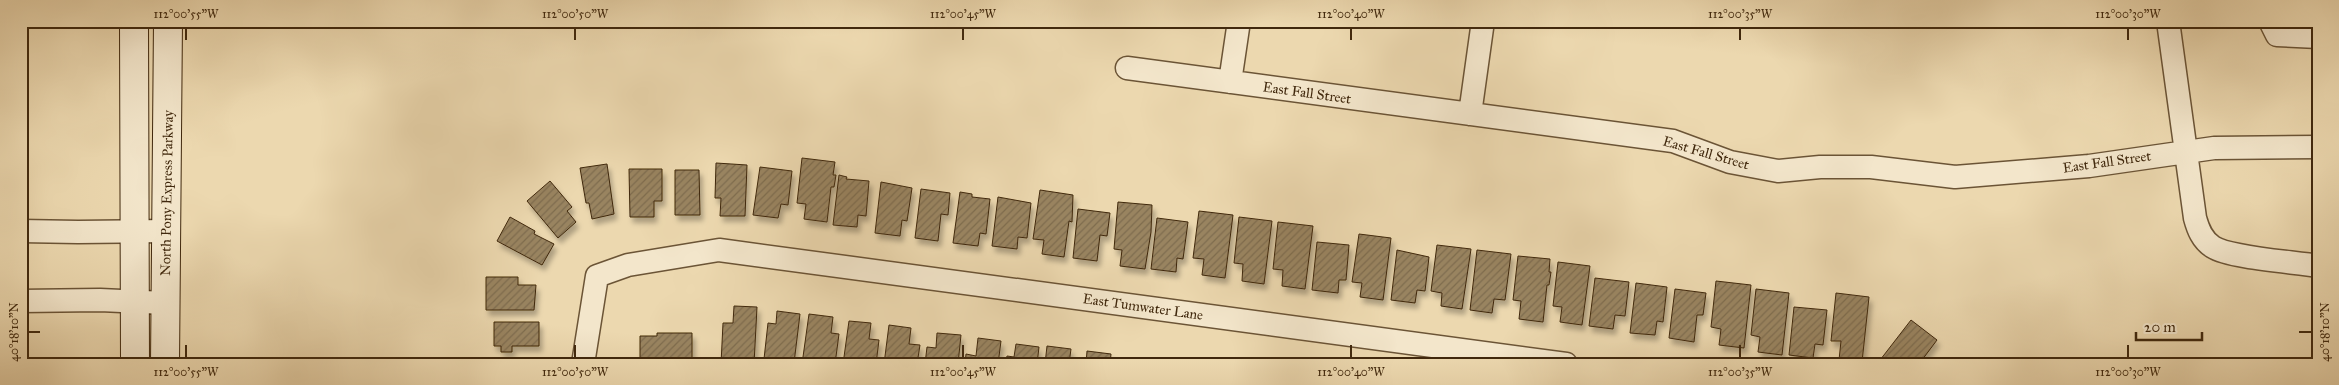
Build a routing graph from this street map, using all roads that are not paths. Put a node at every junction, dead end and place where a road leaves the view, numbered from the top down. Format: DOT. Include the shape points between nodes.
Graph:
graph roads {
  1 [pos="134,21"];
  2 [pos="168,21"];
  3 [pos="1239,21"];
  4 [pos="1483,21"];
  5 [pos="2168,21"];
  6 [pos="2274,28"];
  7 [pos="2318,37"];
  8 [pos="1127,68"];
  9 [pos="1230,82"];
  10 [pos="1470,114"];
  11 [pos="2318,148"];
  12 [pos="2187,150"];
  13 [pos="21,231"];
  14 [pos="168,231"];
  15 [pos="134,232"];
  16 [pos="2318,266"];
  17 [pos="21,301"];
  18 [pos="134,301"];
  19 [pos="165,303"];
  20 [pos="135,364"];
  21 [pos="165,364"];
  22 [pos="583,364"];
  23 [pos="1566,364"];
  1 -- 15 [label="main road"];
  2 -- 14 [label="main road, North Pony Express Parkway"];
  3 -- 9 [label="street"];
  4 -- 10 [label="street"];
  5 -- 12 [label="street"];
  6 -- 7 [label="street"];
  8 -- 9 [label="street, East Fall Street"];
  9 -- 10 [label="street, East Fall Street"];
  10 -- 12 [label="street, East Fall Street" via="1673,141 1730,162 1778,172 1820,167 1871,167 1955,177 2089,166"];
  11 -- 12 [label="street, East Fall Street"];
  12 -- 16 [label="street" via="2195,218 2200,234 2213,247 2227,253"];
  13 -- 15 [label="street"];
  14 -- 15 [label="street"];
  14 -- 19 [label="main road, North Pony Express Parkway"];
  15 -- 18 [label="main road"];
  17 -- 18 [label="street"];
  18 -- 19 [label="street"];
  18 -- 20 [label="main road"];
  19 -- 21 [label="main road, North Pony Express Parkway"];
  22 -- 23 [label="street, East Tumwater Lane" via="597,276 628,265 719,250"];
}
